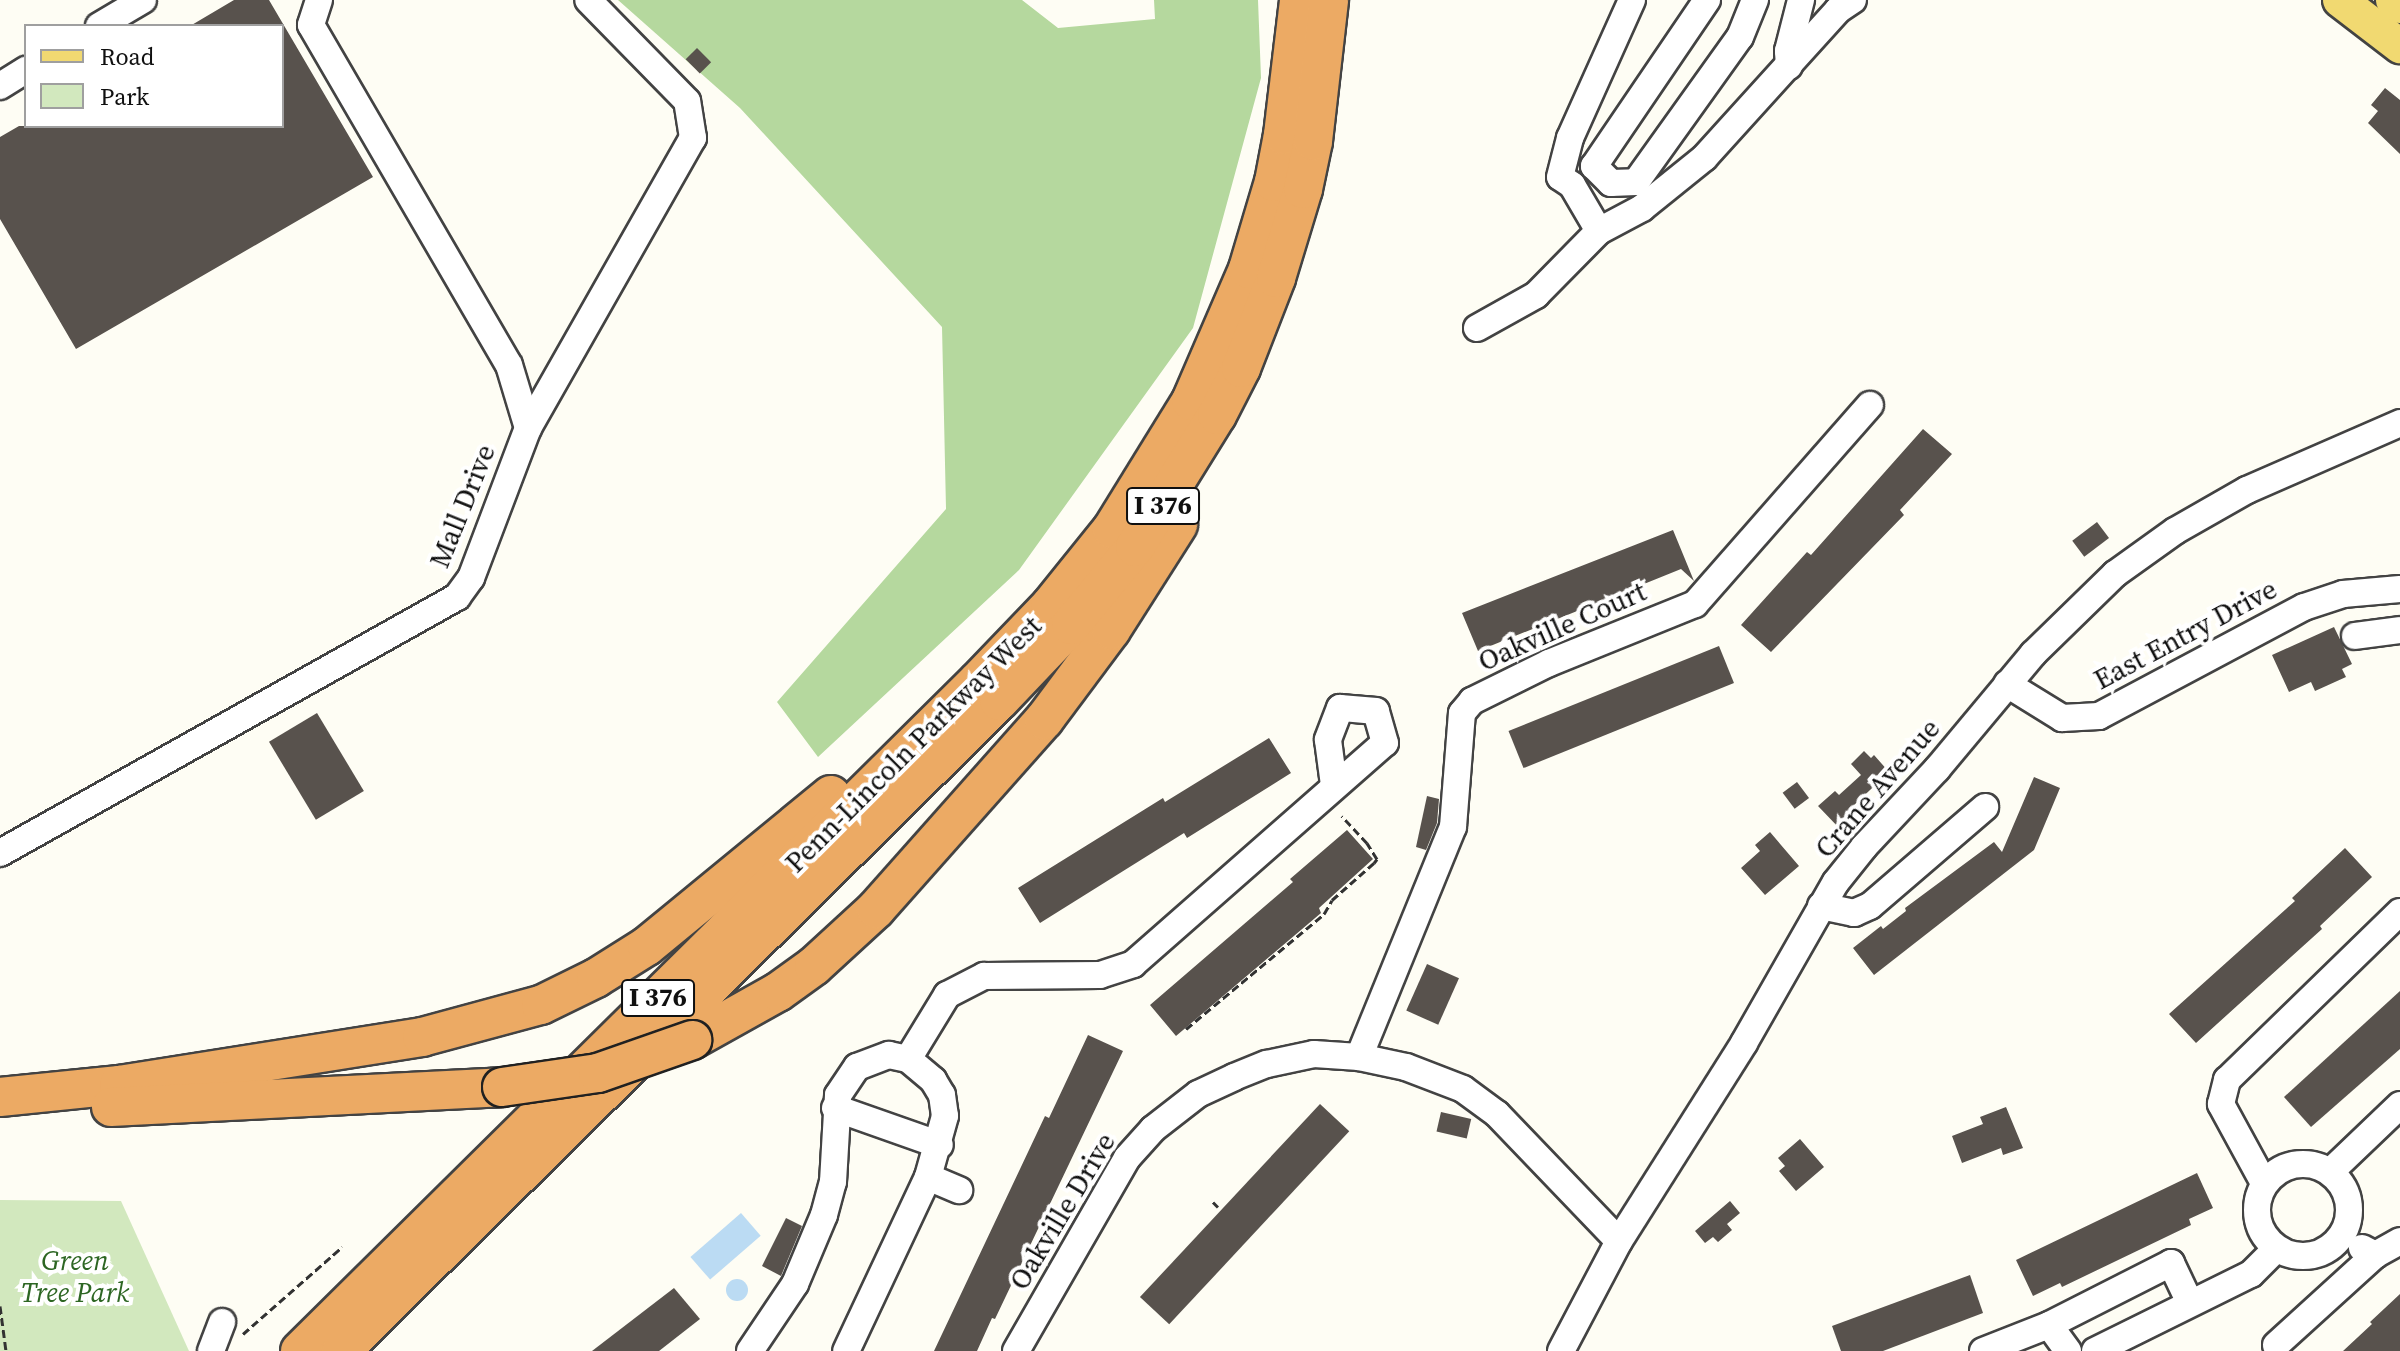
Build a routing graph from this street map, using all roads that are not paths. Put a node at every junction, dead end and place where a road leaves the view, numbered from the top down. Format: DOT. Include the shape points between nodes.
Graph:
graph roads {
  1 [pos="143,0"];
  2 [pos="319,0"];
  3 [pos="588,0"];
  4 [pos="1299,0"];
  5 [pos="1329,0"];
  6 [pos="1632,0"];
  7 [pos="1707,0"];
  8 [pos="1755,0"];
  9 [pos="1801,0"];
  10 [pos="1853,0"];
  11 [pos="2340,0"];
  12 [pos="2393,0"];
  13 [pos="2400,6"];
  14 [pos="102,24"];
  15 [pos="2400,46"];
  16 [pos="1789,66"];
  17 [pos="24,71"];
  18 [pos="0,86"];
  19 [pos="1594,166"];
  20 [pos="1572,185"];
  21 [pos="1599,231"];
  22 [pos="1276,278"];
  23 [pos="1477,328"];
  24 [pos="1870,405"];
  25 [pos="2400,423"];
  26 [pos="528,428"];
  27 [pos="2400,589"];
  28 [pos="2400,630"];
  29 [pos="2355,636"];
  30 [pos="1016,643"];
  31 [pos="2007,684"];
  32 [pos="1334,785"];
  33 [pos="1985,807"];
  34 [pos="0,853"];
  35 [pos="1821,906"];
  36 [pos="2400,912"];
  37 [pos="1349,1056"];
  38 [pos="908,1059"];
  39 [pos="1319,1075"];
  40 [pos="0,1097"];
  41 [pos="2400,1105"];
  42 [pos="835,1108"];
  43 [pos="0,1113"];
  44 [pos="940,1145"];
  45 [pos="2330,1172"];
  46 [pos="928,1177"];
  47 [pos="2264,1183"];
  48 [pos="959,1190"];
  49 [pos="2341,1237"];
  50 [pos="1619,1241"];
  51 [pos="2400,1241"];
  52 [pos="2276,1249"];
  53 [pos="2375,1255"];
  54 [pos="2190,1303"];
  55 [pos="2049,1325"];
  56 [pos="2276,1345"];
  57 [pos="300,1351"];
  58 [pos="341,1351"];
  59 [pos="750,1351"];
  60 [pos="846,1351"];
  61 [pos="1016,1351"];
  62 [pos="1561,1351"];
  63 [pos="1983,1351"];
  64 [pos="2068,1351"];
  65 [pos="2095,1351"];
  1 -- 14 [label="street"];
  2 -- 26 [label="street" via="311,25 509,365"];
  3 -- 26 [label="street, Mall Drive" via="687,101 693,138"];
  4 -- 30 [label="highway, Penn-Lincoln Parkway West / I 376" via="1292,86 1274,182 1248,269 1213,355 1119,519"];
  5 -- 22 [label="highway, Penn-Lincoln Parkway West / I 376" via="1313,141"];
  6 -- 20 [label="street" via="1570,138 1560,177"];
  7 -- 19 [label="street"];
  8 -- 19 [label="street" via="1740,37 1636,182 1611,183"];
  9 -- 16 [label="street"];
  10 -- 16 [label="street"];
  11 -- 15 [label="main road"];
  12 -- 13 [label="main road"];
  16 -- 21 [label="street" via="1704,158 1642,208"];
  17 -- 18 [label="street"];
  19 -- 20 [label="street"];
  20 -- 21 [label="street"];
  21 -- 23 [label="street" via="1536,295"];
  22 -- 43 [label="highway, bridge" via="1231,412 1194,497 1141,586 1010,760 845,939 778,992 692,1040 598,1073 502,1087"];
  22 -- 58 [label="highway, Penn-Lincoln Parkway West / I 376" via="1241,368 1192,460 1135,547 1071,625"];
  24 -- 37 [label="street, Oakville Court" via="1695,604 1592,644 1472,701 1462,713 1453,827"];
  25 -- 31 [label="street, Crane Avenue" via="2247,490 2145,551 2088,598"];
  26 -- 34 [label="street, Mall Drive" via="471,578 457,597"];
  27 -- 31 [label="street, East Entry Drive" via="2343,594 2304,607 2099,716 2062,718"];
  28 -- 29 [label="street"];
  30 -- 40 [label="highway" via="671,928 622,963 561,996 422,1037 119,1085"];
  30 -- 57 [label="highway, Penn-Lincoln Parkway West / I 376"];
  31 -- 35 [label="street, Crane Avenue" via="1947,759 1864,847"];
  32 -- 38 [label="street" via="1133,964 1054,983 984,976 947,995"];
  33 -- 35 [label="street" via="1870,906 1854,913"];
  35 -- 50 [label="street, Crane Avenue" via="1744,1043"];
  36 -- 47 [label="street" via="2227,1080 2221,1104"];
  37 -- 39 [label="street"];
  37 -- 50 [label="street, Oakville Drive" via="1406,1067 1463,1089 1497,1114"];
  37 -- 61 [label="street, Oakville Drive" via="1314,1054 1267,1064 1198,1094 1153,1129 1120,1169"];
  38 -- 42 [label="street" via="889,1055 857,1067"];
  38 -- 44 [label="street" via="942,1095"];
  41 -- 45 [label="street"];
  42 -- 44 [label="street"];
  42 -- 59 [label="street" via="833,1182 824,1215 795,1284"];
  44 -- 46 [label="street"];
  45 -- 47 [label="street" via="2313,1164 2295,1164"];
  45 -- 49 [label="street" via="2349,1202"];
  46 -- 48 [label="street"];
  46 -- 60 [label="street"];
  47 -- 52 [label="street" via="2256,1219"];
  49 -- 52 [label="street" via="2311,1257"];
  49 -- 53 [label="street"];
  50 -- 62 [label="street, Crane Avenue"];
  51 -- 53 [label="street"];
  52 -- 54 [label="street" via="2251,1274"];
  53 -- 56 [label="street"];
  54 -- 55 [label="street" via="2171,1263"];
  54 -- 65 [label="street"];
  55 -- 63 [label="street"];
  55 -- 64 [label="street"];
}
